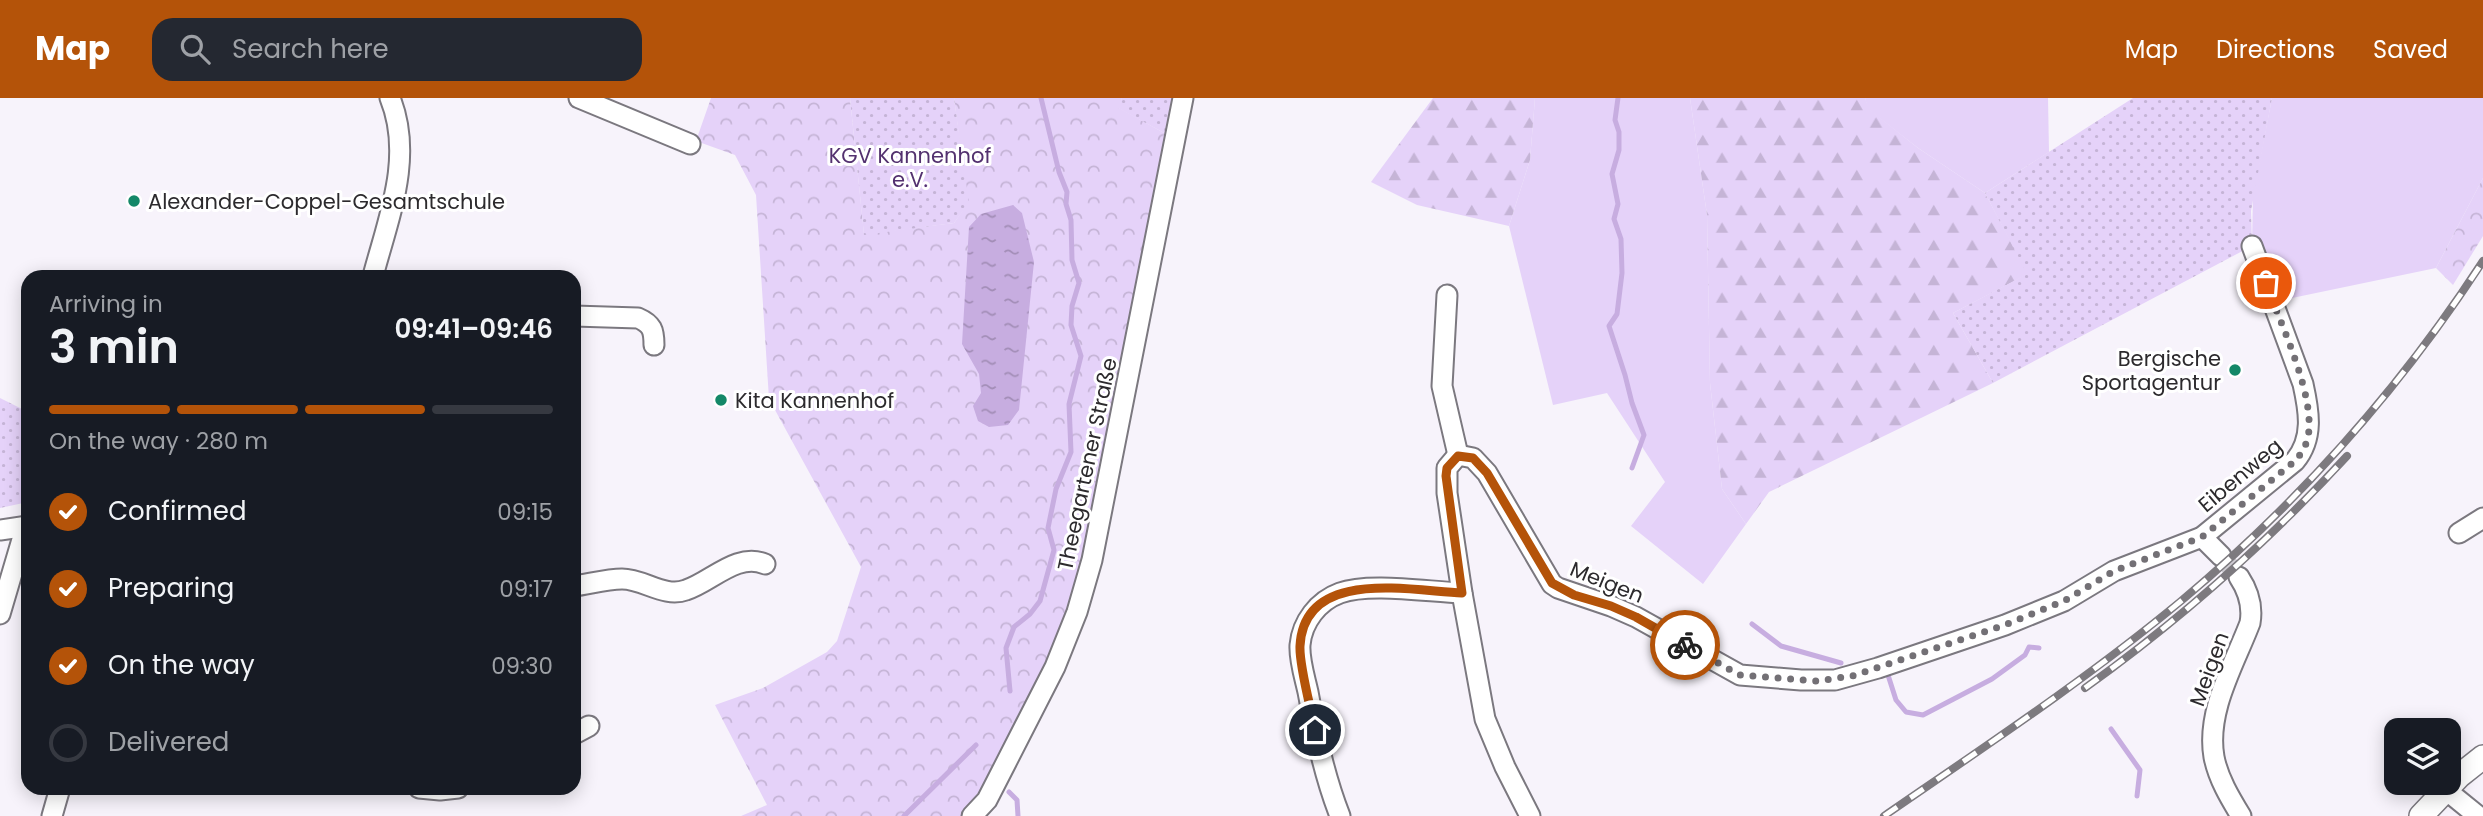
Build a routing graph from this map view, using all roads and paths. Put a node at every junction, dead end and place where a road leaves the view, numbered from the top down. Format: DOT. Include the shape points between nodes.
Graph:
graph roads {
  1 [pos="390,98"];
  2 [pos="579,98"];
  3 [pos="1183,98"];
  4 [pos="690,144"];
  5 [pos="2252,246"];
  6 [pos="375,270"];
  7 [pos="1447,295"];
  8 [pos="581,316"];
  9 [pos="654,345"];
  10 [pos="1458,456"];
  11 [pos="2483,518"];
  12 [pos="21,527"];
  13 [pos="0,530"];
  14 [pos="2459,533"];
  15 [pos="2202,537"];
  16 [pos="21,546"];
  17 [pos="2221,556"];
  18 [pos="765,564"];
  19 [pos="2239,577"];
  20 [pos="581,585"];
  21 [pos="1462,593"];
  22 [pos="0,614"];
  23 [pos="2483,757"];
  24 [pos="2461,777"];
  25 [pos="58,795"];
  26 [pos="2441,795"];
  27 [pos="2452,795"];
  28 [pos="52,816"];
  29 [pos="972,816"];
  30 [pos="1340,816"];
  31 [pos="1531,816"];
  32 [pos="2241,816"];
  33 [pos="2421,816"];
  34 [pos="2478,816"];
  1 -- 6 [label="street" via="398,118 400,169"];
  2 -- 4 [label="street"];
  3 -- 29 [label="street, Theegartener Straße" via="1081,599 1060,655 1010,757 987,800"];
  5 -- 15 [label="street, Eibenweg" via="2302,384 2308,436 2295,461"];
  7 -- 10 [label="street" via="1442,386"];
  8 -- 9 [label="street" via="638,318 652,327"];
  10 -- 15 [label="street, Meigen" via="1473,458 1487,473 1552,583 1636,617 1732,672 1757,677 1835,680 1878,668 2005,625 2073,597 2114,571"];
  10 -- 21 [label="street" via="1446,476"];
  11 -- 14 [label="street"];
  12 -- 13 [label="street"];
  15 -- 17 [label="street"];
  16 -- 22 [label="street"];
  18 -- 20 [label="street" via="751,560 738,564 685,591 660,590 622,579"];
  19 -- 32 [label="street, Meigen" via="2252,612 2218,705 2213,744 2218,773"];
  21 -- 30 [label="street" via="1348,590 1325,601 1310,616 1300,652 1318,750"];
  21 -- 31 [label="street" via="1485,719"];
  23 -- 24 [label="street"];
  25 -- 28 [label="street"];
  26 -- 33 [label="street"];
  27 -- 34 [label="street"];
}
